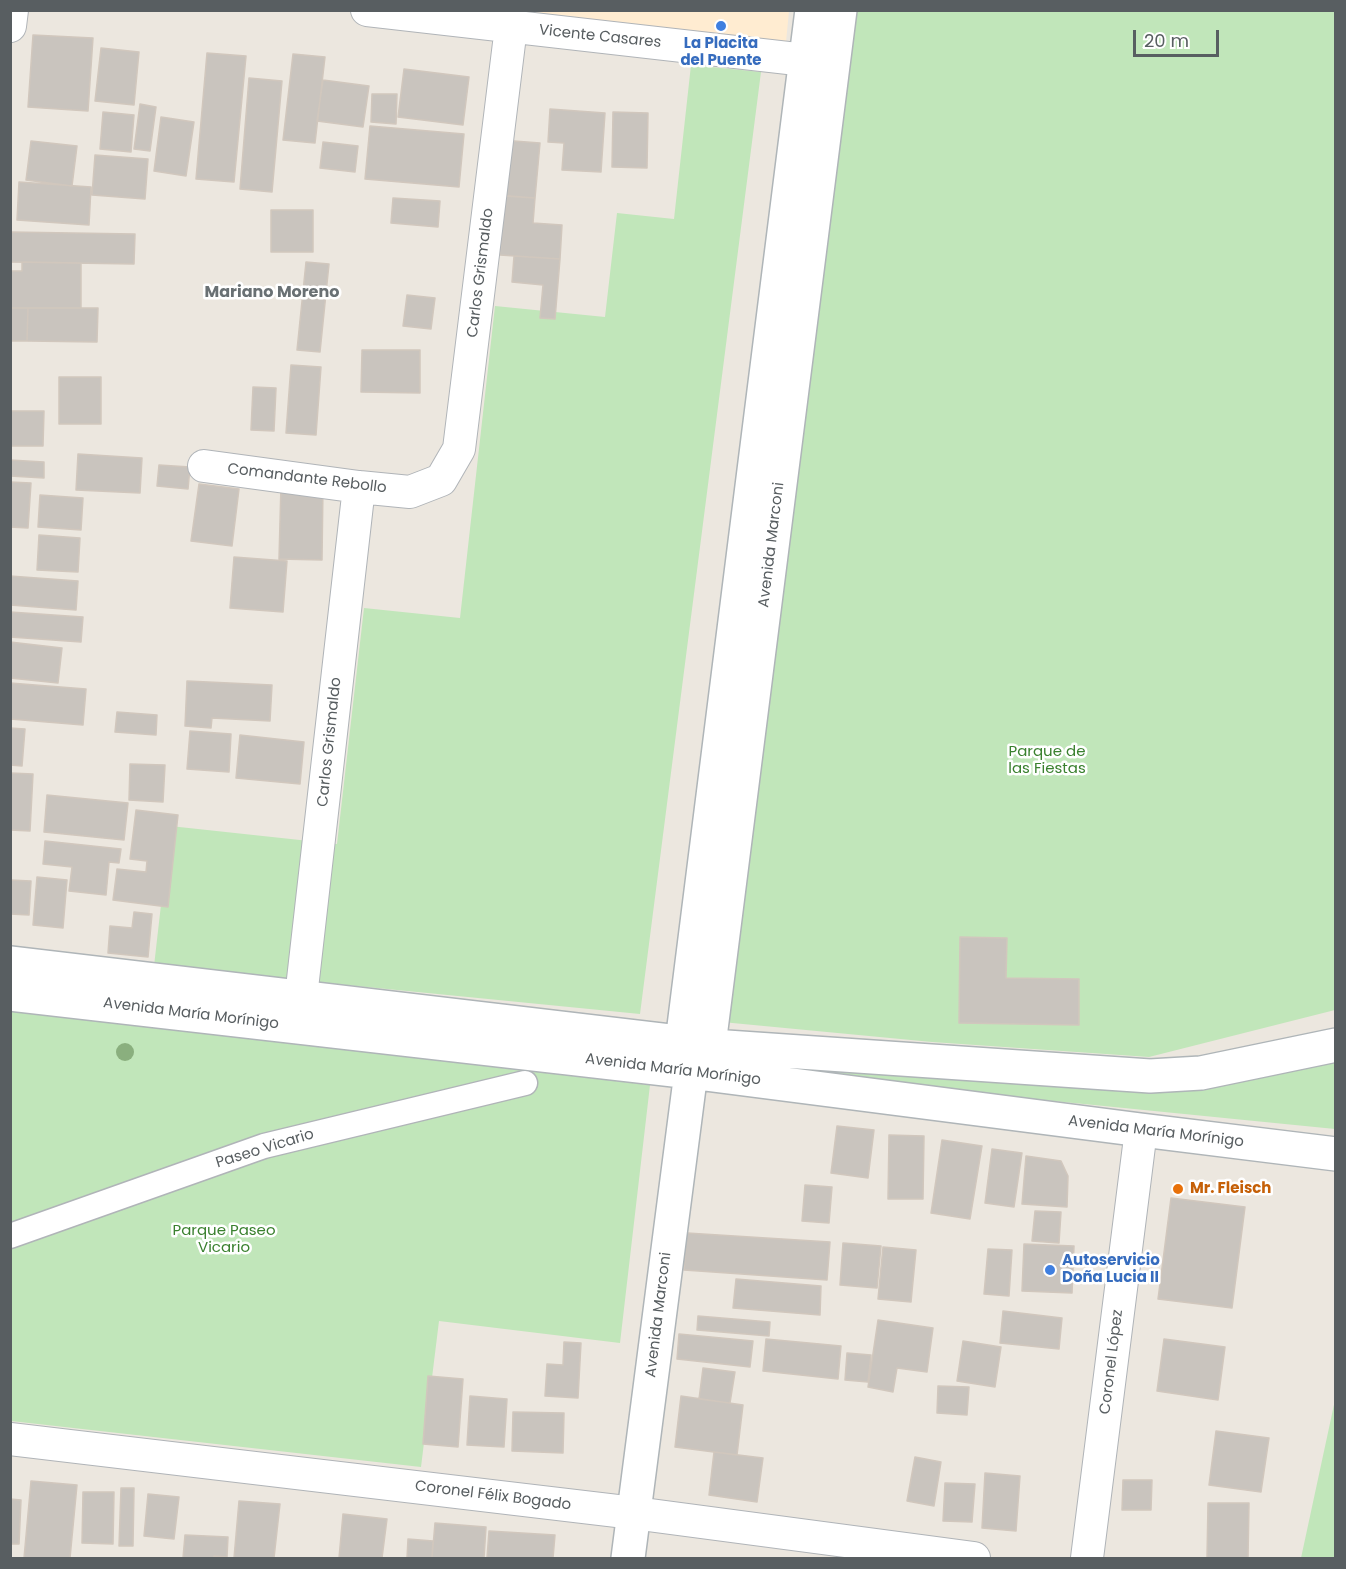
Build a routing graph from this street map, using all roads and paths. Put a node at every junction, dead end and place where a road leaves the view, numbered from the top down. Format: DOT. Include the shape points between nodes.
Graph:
graph roads {
  1 [pos="12,10"];
  2 [pos="367,10"];
  3 [pos="812,10"];
  4 [pos="840,10"];
  5 [pos="10,27"];
  6 [pos="511,27"];
  7 [pos="820,62"];
  8 [pos="204,466"];
  9 [pos="359,487"];
  10 [pos="410,492"];
  11 [pos="10,963"];
  12 [pos="10,994"];
  13 [pos="301,997"];
  14 [pos="1335,1045"];
  15 [pos="694,1053"];
  16 [pos="525,1083"];
  17 [pos="1141,1130"];
  18 [pos="1335,1154"];
  19 [pos="10,1236"];
  20 [pos="10,1439"];
  21 [pos="634,1513"];
  22 [pos="628,1558"];
  23 [pos="974,1558"];
  24 [pos="1087,1558"];
  1 -- 5 [label="street"];
  2 -- 6 [label="street, Vicente Casares"];
  3 -- 7 [label="main road, Avenida Marconi"];
  4 -- 7 [label="main road, Avenida Marconi"];
  6 -- 7 [label="street, Vicente Casares"];
  6 -- 10 [label="street, Carlos Grismaldo" via="459,449 441,480"];
  7 -- 15 [label="main road, Avenida Marconi"];
  8 -- 9 [label="street, Comandante Rebollo"];
  9 -- 10 [label="street, Comandante Rebollo"];
  9 -- 13 [label="street, Carlos Grismaldo"];
  11 -- 13 [label="main road, Avenida María Morínigo"];
  12 -- 15 [label="main road, Avenida María Morínigo"];
  13 -- 15 [label="main road, Avenida María Morínigo"];
  14 -- 15 [label="main road, Avenida María Morínigo" via="1201,1073 1150,1076"];
  15 -- 17 [label="main road, Avenida María Morínigo"];
  15 -- 21 [label="main road, Avenida Marconi"];
  16 -- 19 [label="street, Paseo Vicario" via="264,1146"];
  17 -- 18 [label="main road, Avenida María Morínigo"];
  17 -- 24 [label="street, Coronel López"];
  20 -- 21 [label="street, Coronel Félix Bogado"];
  21 -- 22 [label="main road, Avenida Marconi"];
  21 -- 23 [label="street, Coronel Félix Bogado"];
}
